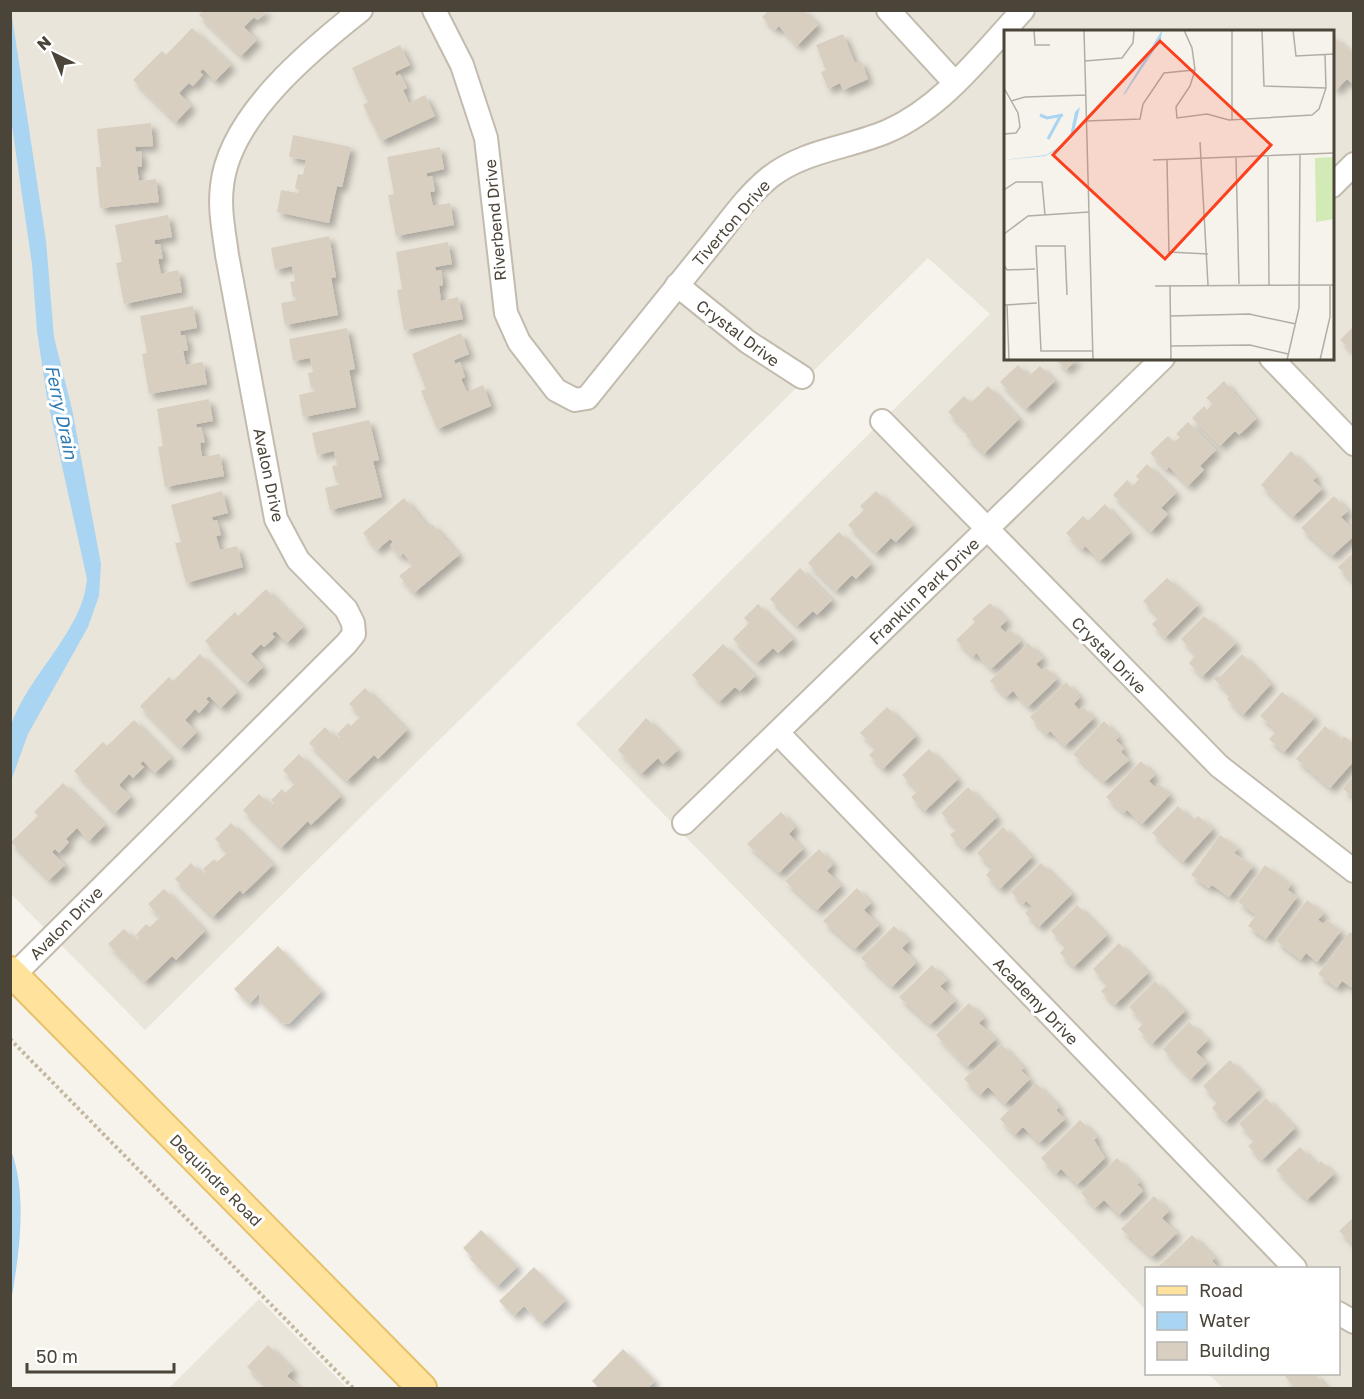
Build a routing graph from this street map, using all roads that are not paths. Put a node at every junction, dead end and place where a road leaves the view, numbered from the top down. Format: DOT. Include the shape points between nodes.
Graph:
graph roads {
  1 [pos="362,10"];
  2 [pos="434,10"];
  3 [pos="888,10"];
  4 [pos="1023,10"];
  5 [pos="954,82"];
  6 [pos="1353,164"];
  7 [pos="1334,184"];
  8 [pos="677,285"];
  9 [pos="1161,360"];
  10 [pos="1273,360"];
  11 [pos="802,377"];
  12 [pos="587,398"];
  13 [pos="882,421"];
  14 [pos="1353,444"];
  15 [pos="988,530"];
  16 [pos="778,733"];
  17 [pos="684,823"];
  18 [pos="1353,871"];
  19 [pos="12,973"];
  20 [pos="1293,1267"];
  21 [pos="1340,1314"];
  22 [pos="1353,1322"];
  23 [pos="422,1389"];
  1 -- 19 [label="street, Avalon Drive" via="319,45 247,120 225,169 221,197 227,255 276,519 298,560 346,609 354,634"];
  2 -- 12 [label="street, Riverbend Drive" via="462,65 486,138 506,313 519,342 556,390 575,400"];
  3 -- 5 [label="street"];
  4 -- 5 [label="street, Tiverton Drive"];
  5 -- 8 [label="street, Tiverton Drive" via="909,121 866,140 808,156 770,177"];
  6 -- 7 [label="street"];
  8 -- 11 [label="street, Crystal Drive" via="748,342"];
  8 -- 12 [label="street, Tiverton Drive"];
  9 -- 15 [label="street, Franklin Park Drive"];
  10 -- 14 [label="street"];
  13 -- 15 [label="street, Crystal Drive"];
  15 -- 16 [label="street, Franklin Park Drive"];
  15 -- 18 [label="street, Crystal Drive" via="1219,766"];
  16 -- 17 [label="street, Franklin Park Drive"];
  16 -- 20 [label="street, Academy Drive"];
  19 -- 23 [label="main road, Dequindre Road"];
  21 -- 22 [label="street"];
}
